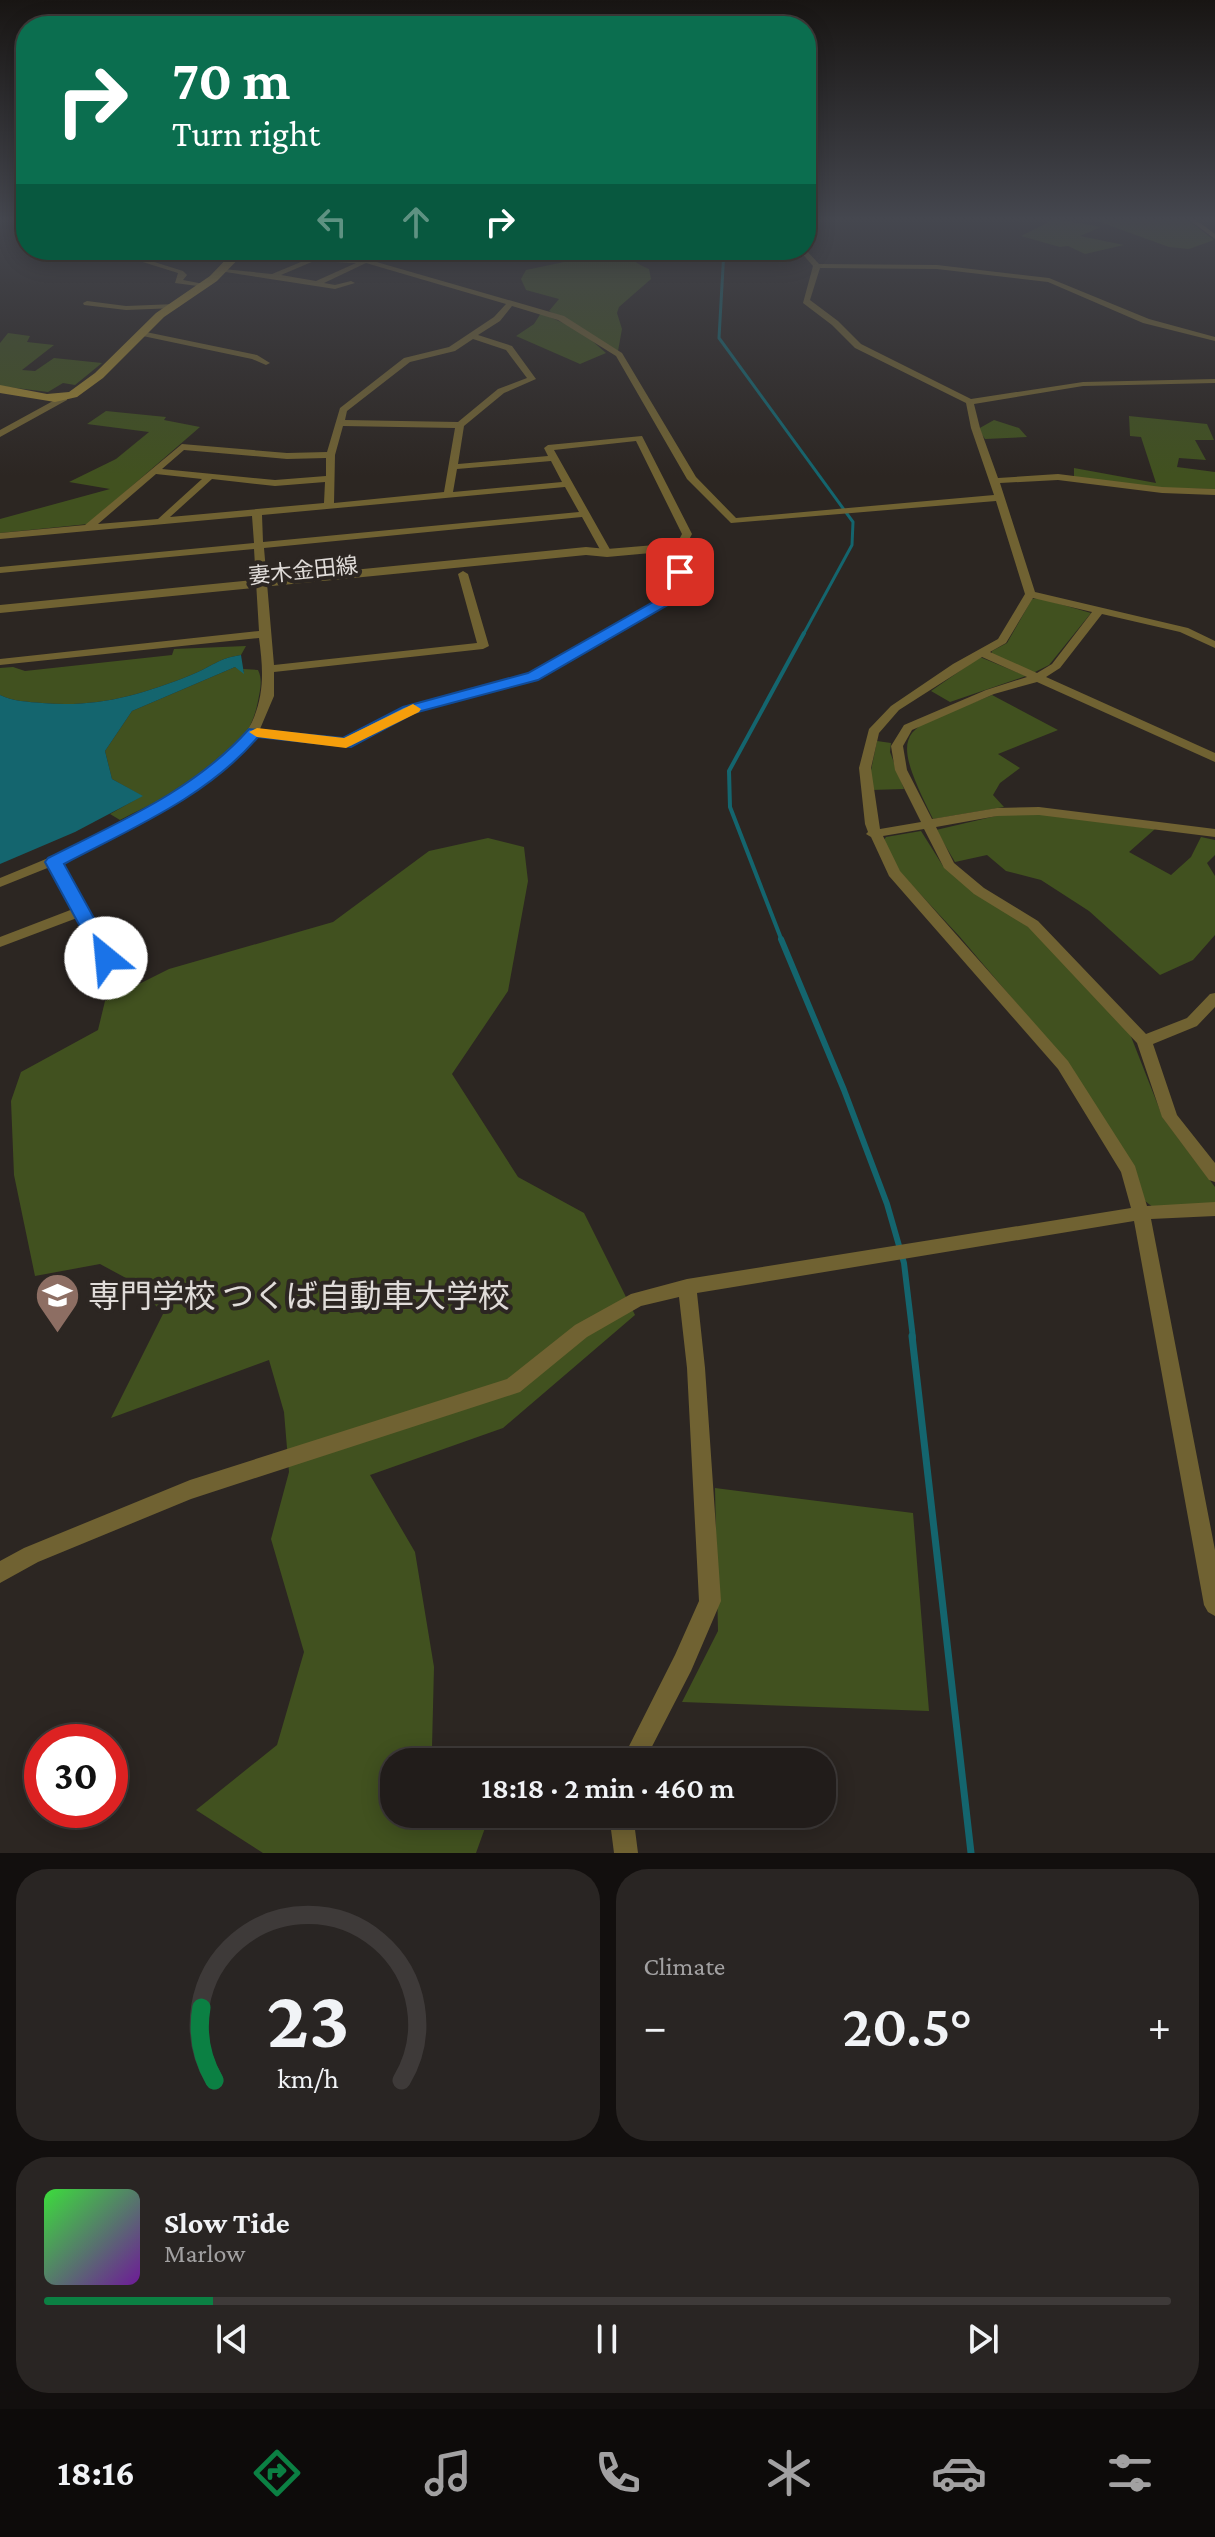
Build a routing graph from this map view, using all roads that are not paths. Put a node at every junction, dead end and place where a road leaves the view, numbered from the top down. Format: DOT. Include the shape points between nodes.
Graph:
graph roads {
  1 [pos="91,303"];
  2 [pos="179,303"];
  3 [pos="511,303"];
  4 [pos="513,303"];
  5 [pos="809,303"];
  6 [pos="1105,303"];
  7 [pos="176,306"];
  8 [pos="141,333"];
  9 [pos="472,336"];
  10 [pos="1215,339"];
  11 [pos="266,363"];
  12 [pos="1215,381"];
  13 [pos="0,389"];
  14 [pos="64,398"];
  15 [pos="970,402"];
  16 [pos="339,423"];
  17 [pos="460,425"];
  18 [pos="0,434"];
  19 [pos="331,455"];
  20 [pos="552,458"];
  21 [pos="452,467"];
  22 [pos="154,471"];
  23 [pos="209,477"];
  24 [pos="329,479"];
  25 [pos="994,481"];
  26 [pos="567,484"];
  27 [pos="1215,492"];
  28 [pos="448,494"];
  29 [pos="998,498"];
  30 [pos="329,506"];
  31 [pos="257,513"];
  32 [pos="585,514"];
  33 [pos="161,521"];
  34 [pos="89,527"];
  35 [pos="0,536"];
  36 [pos="259,546"];
  37 [pos="679,547"];
  38 [pos="607,553"];
  39 [pos="0,570"];
  40 [pos="463,574"];
  41 [pos="262,588"];
  42 [pos="1030,594"];
  43 [pos="0,609"];
  44 [pos="1099,610"];
  45 [pos="0,620"];
  46 [pos="265,634"];
  47 [pos="1215,645"];
  48 [pos="981,652"];
  49 [pos="0,662"];
  50 [pos="268,669"];
  51 [pos="1037,678"];
  52 [pos="254,732"];
  53 [pos="1215,758"];
  54 [pos="927,825"];
  55 [pos="1215,833"];
  56 [pos="873,834"];
  57 [pos="54,862"];
  58 [pos="0,883"];
  59 [pos="81,911"];
  60 [pos="0,942"];
  61 [pos="106,958"];
  62 [pos="1215,998"];
  63 [pos="1144,1041"];
  64 [pos="1215,1175"];
  65 [pos="1215,1209"];
  66 [pos="1141,1213"];
  67 [pos="687,1287"];
  68 [pos="0,1573"];
  69 [pos="1215,1605"];
  70 [pos="639,1748"];
  71 [pos="623,1828"];
  72 [pos="626,1853"];
  1 -- 7 [label="street"];
  2 -- 7 [label="main road"];
  3 -- 9 [label="street"];
  4 -- 29 [label="street" via="561,318 619,355 692,479 734,521"];
  5 -- 15 [label="street" via="858,346"];
  6 -- 10 [label="street"];
  7 -- 8 [label="main road"];
  8 -- 11 [label="street"];
  8 -- 14 [label="main road" via="103,371"];
  9 -- 16 [label="street" via="452,349 407,360 343,410"];
  9 -- 17 [label="street" via="509,348 532,379 501,391"];
  12 -- 15 [label="street" via="1083,384"];
  13 -- 14 [label="main road"];
  14 -- 18 [label="street"];
  15 -- 25 [label="street" via="973,429"];
  16 -- 17 [label="street"];
  16 -- 19 [label="street"];
  17 -- 21 [label="street"];
  19 -- 22 [label="street" via="182,447"];
  19 -- 24 [label="street"];
  20 -- 21 [label="street"];
  20 -- 26 [label="street"];
  20 -- 37 [label="street" via="548,448 639,438 687,534"];
  21 -- 28 [label="street"];
  22 -- 23 [label="street"];
  22 -- 34 [label="street"];
  23 -- 24 [label="street" via="275,483"];
  23 -- 33 [label="street"];
  24 -- 30 [label="street"];
  25 -- 27 [label="street" via="1058,477"];
  25 -- 29 [label="street"];
  26 -- 28 [label="street"];
  26 -- 32 [label="street"];
  28 -- 30 [label="street"];
  29 -- 42 [label="street"];
  30 -- 31 [label="street"];
  31 -- 33 [label="street"];
  31 -- 36 [label="street"];
  32 -- 36 [label="street"];
  32 -- 38 [label="street"];
  33 -- 34 [label="street"];
  34 -- 35 [label="street"];
  36 -- 39 [label="street"];
  36 -- 41 [label="street"];
  37 -- 38 [label="street, 妻木金田線"];
  37 -- 52 [label="street" via="673,597 533,676 408,710 346,743"];
  38 -- 40 [label="street, 妻木金田線" via="591,561"];
  38 -- 41 [label="street, 妻木金田線" via="586,551"];
  40 -- 41 [label="street, 妻木金田線"];
  40 -- 50 [label="street" via="483,646"];
  41 -- 43 [label="street, 妻木金田線"];
  41 -- 45 [label="street, 妻木金田線"];
  41 -- 46 [label="street"];
  42 -- 44 [label="street"];
  42 -- 48 [label="street" via="1002,641"];
  44 -- 47 [label="street" via="1184,630"];
  44 -- 51 [label="street" via="1056,666"];
  46 -- 49 [label="street"];
  46 -- 50 [label="street"];
  48 -- 51 [label="street"];
  48 -- 56 [label="street" via="895,708 873,732 865,768"];
  50 -- 52 [label="street" via="268,696"];
  51 -- 53 [label="street"];
  51 -- 54 [label="street" via="914,723 902,734 897,746 901,770"];
  52 -- 57 [label="street" via="205,779"];
  54 -- 55 [label="street" via="997,812 1039,811"];
  54 -- 56 [label="street"];
  54 -- 63 [label="street" via="949,865 979,891 1033,924"];
  56 -- 66 [label="street" via="894,873 1063,1065 1129,1171"];
  57 -- 58 [label="street"];
  57 -- 59 [label="street"];
  59 -- 60 [label="street"];
  59 -- 61 [label="street"];
  62 -- 63 [label="street" via="1192,1022"];
  63 -- 64 [label="street" via="1170,1117"];
  65 -- 66 [label="street"];
  66 -- 67 [label="street"];
  66 -- 69 [label="street"];
  67 -- 68 [label="street" via="637,1299 614,1312 581,1331 513,1386 190,1490 31,1555"];
  67 -- 70 [label="street" via="710,1601"];
  71 -- 72 [label="street"];
}
